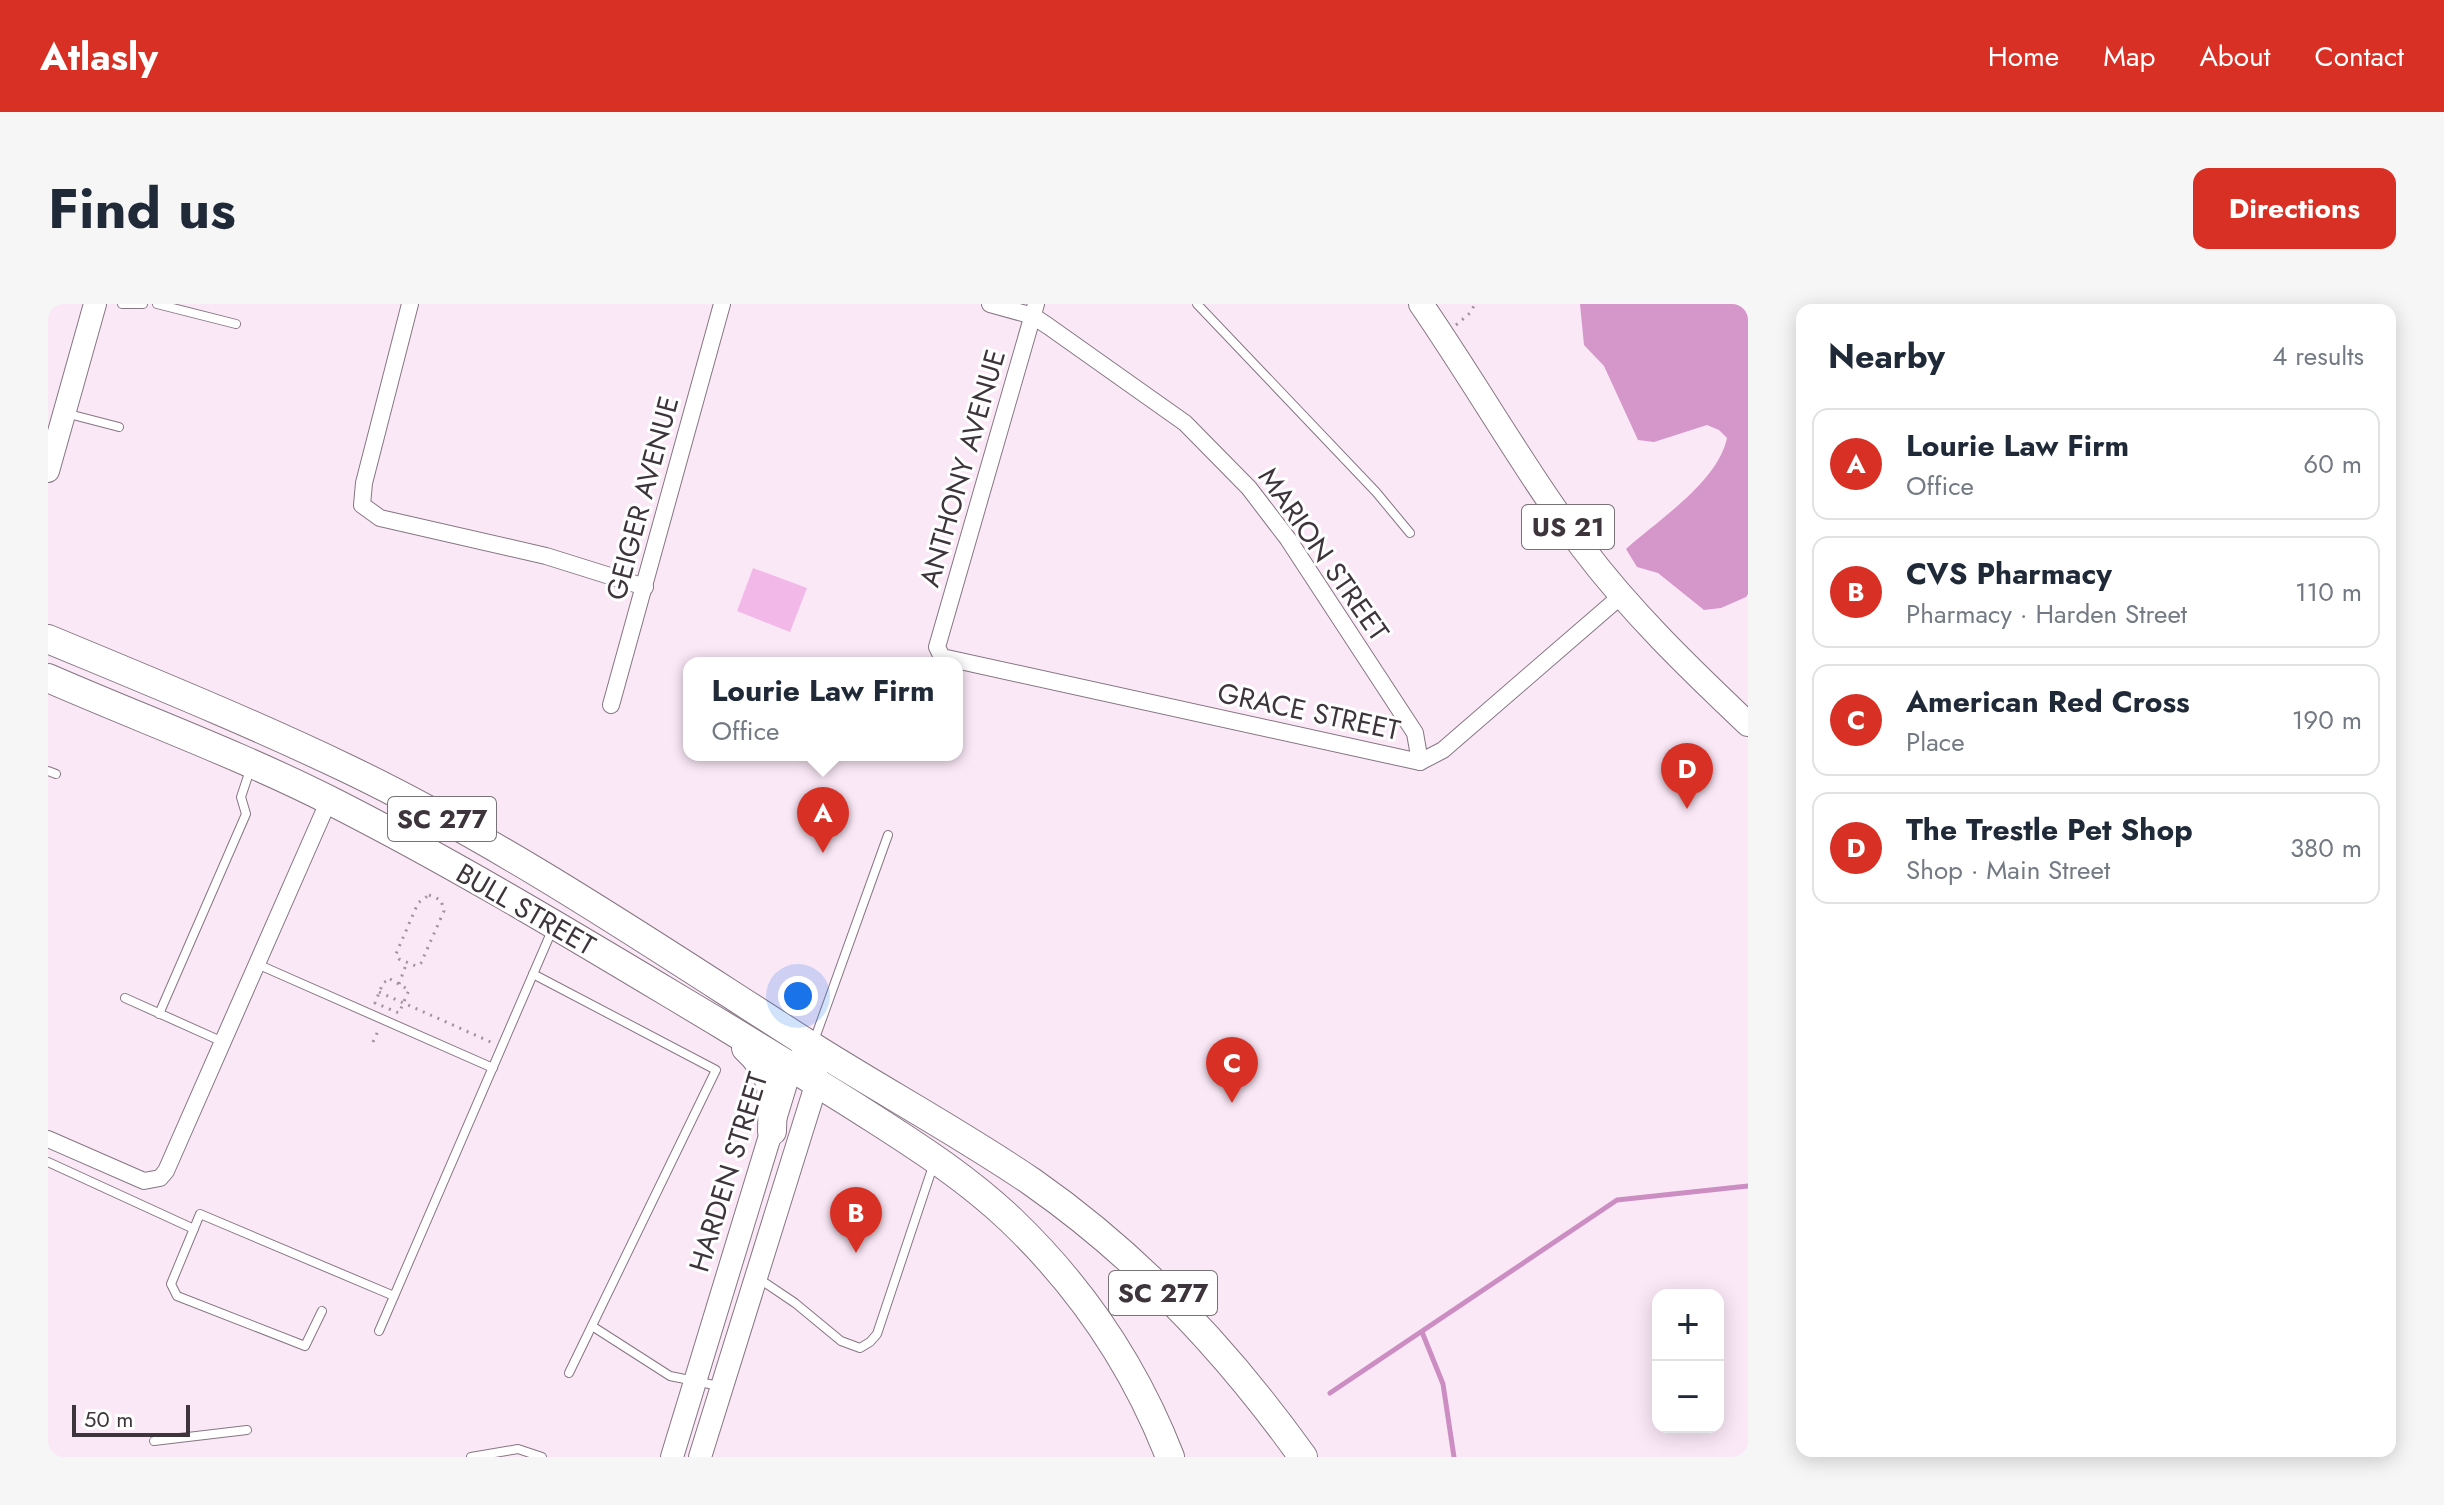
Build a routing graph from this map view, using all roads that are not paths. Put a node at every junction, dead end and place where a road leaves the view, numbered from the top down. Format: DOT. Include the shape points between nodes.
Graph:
graph roads {
  1 [pos="95,304"];
  2 [pos="122,304"];
  3 [pos="143,304"];
  4 [pos="157,304"];
  5 [pos="410,304"];
  6 [pos="722,304"];
  7 [pos="990,304"];
  8 [pos="1197,304"];
  9 [pos="1421,304"];
  10 [pos="1035,310"];
  11 [pos="236,324"];
  12 [pos="64,413"];
  13 [pos="119,427"];
  14 [pos="48,471"];
  15 [pos="1410,533"];
  16 [pos="645,587"];
  17 [pos="1621,596"];
  18 [pos="48,639"];
  19 [pos="937,647"];
  20 [pos="942,657"];
  21 [pos="963,662"];
  22 [pos="48,678"];
  23 [pos="611,705"];
  24 [pos="1742,715"];
  25 [pos="1420,762"];
  26 [pos="252,766"];
  27 [pos="329,800"];
  28 [pos="888,835"];
  29 [pos="554,925"];
  30 [pos="257,964"];
  31 [pos="533,974"];
  32 [pos="125,998"];
  33 [pos="159,1014"];
  34 [pos="719,1023"];
  35 [pos="223,1042"];
  36 [pos="812,1046"];
  37 [pos="791,1067"];
  38 [pos="493,1068"];
  39 [pos="817,1082"];
  40 [pos="772,1131"];
  41 [pos="48,1139"];
  42 [pos="935,1159"];
  43 [pos="48,1162"];
  44 [pos="107,1164"];
  45 [pos="98,1185"];
  46 [pos="194,1229"];
  47 [pos="756,1277"];
  48 [pos="394,1296"];
  49 [pos="322,1311"];
  50 [pos="592,1326"];
  51 [pos="379,1331"];
  52 [pos="569,1373"];
  53 [pos="695,1381"];
  54 [pos="722,1387"];
  55 [pos="247,1430"];
  56 [pos="154,1441"];
  57 [pos="471,1457"];
  58 [pos="542,1457"];
  59 [pos="672,1457"];
  60 [pos="700,1457"];
  61 [pos="1170,1457"];
  62 [pos="1303,1457"];
  1 -- 12 [label="main road"];
  2 -- 3 [label="lane"];
  4 -- 11 [label="lane"];
  5 -- 16 [label="street" via="362,505 380,518 546,556"];
  6 -- 16 [label="street, GEIGER AVENUE"];
  7 -- 10 [label="street, MARION STREET"];
  8 -- 15 [label="lane"];
  9 -- 17 [label="main road, US 21" via="1543,491"];
  10 -- 19 [label="street, ANTHONY AVENUE"];
  10 -- 25 [label="street, MARION STREET" via="1185,423 1249,488 1415,733"];
  12 -- 13 [label="lane"];
  12 -- 14 [label="main road"];
  16 -- 23 [label="street, GEIGER AVENUE"];
  17 -- 24 [label="main road, US 21" via="1672,652"];
  17 -- 25 [label="street, GRACE STREET" via="1443,750"];
  18 -- 36 [label="highway, BULL STREET / SC 277" via="378,784 501,850"];
  19 -- 20 [label="street, GRACE STREET"];
  21 -- 25 [label="street, GRACE STREET"];
  22 -- 26 [label="highway, BULL STREET / SC 277"];
  26 -- 27 [label="highway, BULL STREET / SC 277"];
  26 -- 33 [label="lane" via="241,797 246,814"];
  27 -- 29 [label="highway, BULL STREET / SC 277"];
  27 -- 30 [label="street"];
  28 -- 36 [label="lane"];
  29 -- 31 [label="lane"];
  29 -- 34 [label="highway, BULL STREET / SC 277"];
  30 -- 35 [label="street"];
  30 -- 38 [label="lane"];
  31 -- 38 [label="lane"];
  31 -- 50 [label="lane" via="716,1070"];
  32 -- 33 [label="lane"];
  33 -- 35 [label="lane"];
  34 -- 37 [label="highway, BULL STREET / SC 277"];
  34 -- 40 [label="highway" via="769,1076"];
  35 -- 44 [label="street" via="160,1178 144,1181"];
  36 -- 37 [label="main road, HARDEN STREET"];
  36 -- 39 [label="main road, HARDEN STREET"];
  36 -- 62 [label="highway, SC 277" via="995,1158 1077,1216 1182,1311 1244,1379"];
  37 -- 39 [label="highway, BULL STREET / SC 277"];
  37 -- 40 [label="main road, HARDEN STREET"];
  38 -- 48 [label="lane"];
  39 -- 42 [label="highway, SC 277"];
  39 -- 47 [label="main road, HARDEN STREET"];
  40 -- 53 [label="main road, HARDEN STREET"];
  41 -- 44 [label="street"];
  42 -- 47 [label="lane" via="870,1342 860,1348 841,1341"];
  42 -- 61 [label="highway, SC 277" via="1013,1222 1098,1320 1138,1386"];
  43 -- 45 [label="lane"];
  44 -- 45 [label="lane"];
  45 -- 46 [label="lane"];
  46 -- 48 [label="lane" via="200,1214"];
  46 -- 49 [label="lane" via="171,1284 177,1296 305,1346"];
  47 -- 54 [label="main road, HARDEN STREET"];
  48 -- 51 [label="lane"];
  50 -- 52 [label="lane"];
  50 -- 53 [label="lane" via="670,1376"];
  53 -- 54 [label="lane"];
  53 -- 59 [label="main road, HARDEN STREET"];
  54 -- 60 [label="main road, HARDEN STREET"];
  55 -- 56 [label="lane"];
  57 -- 58 [label="lane" via="518,1449"];
}
